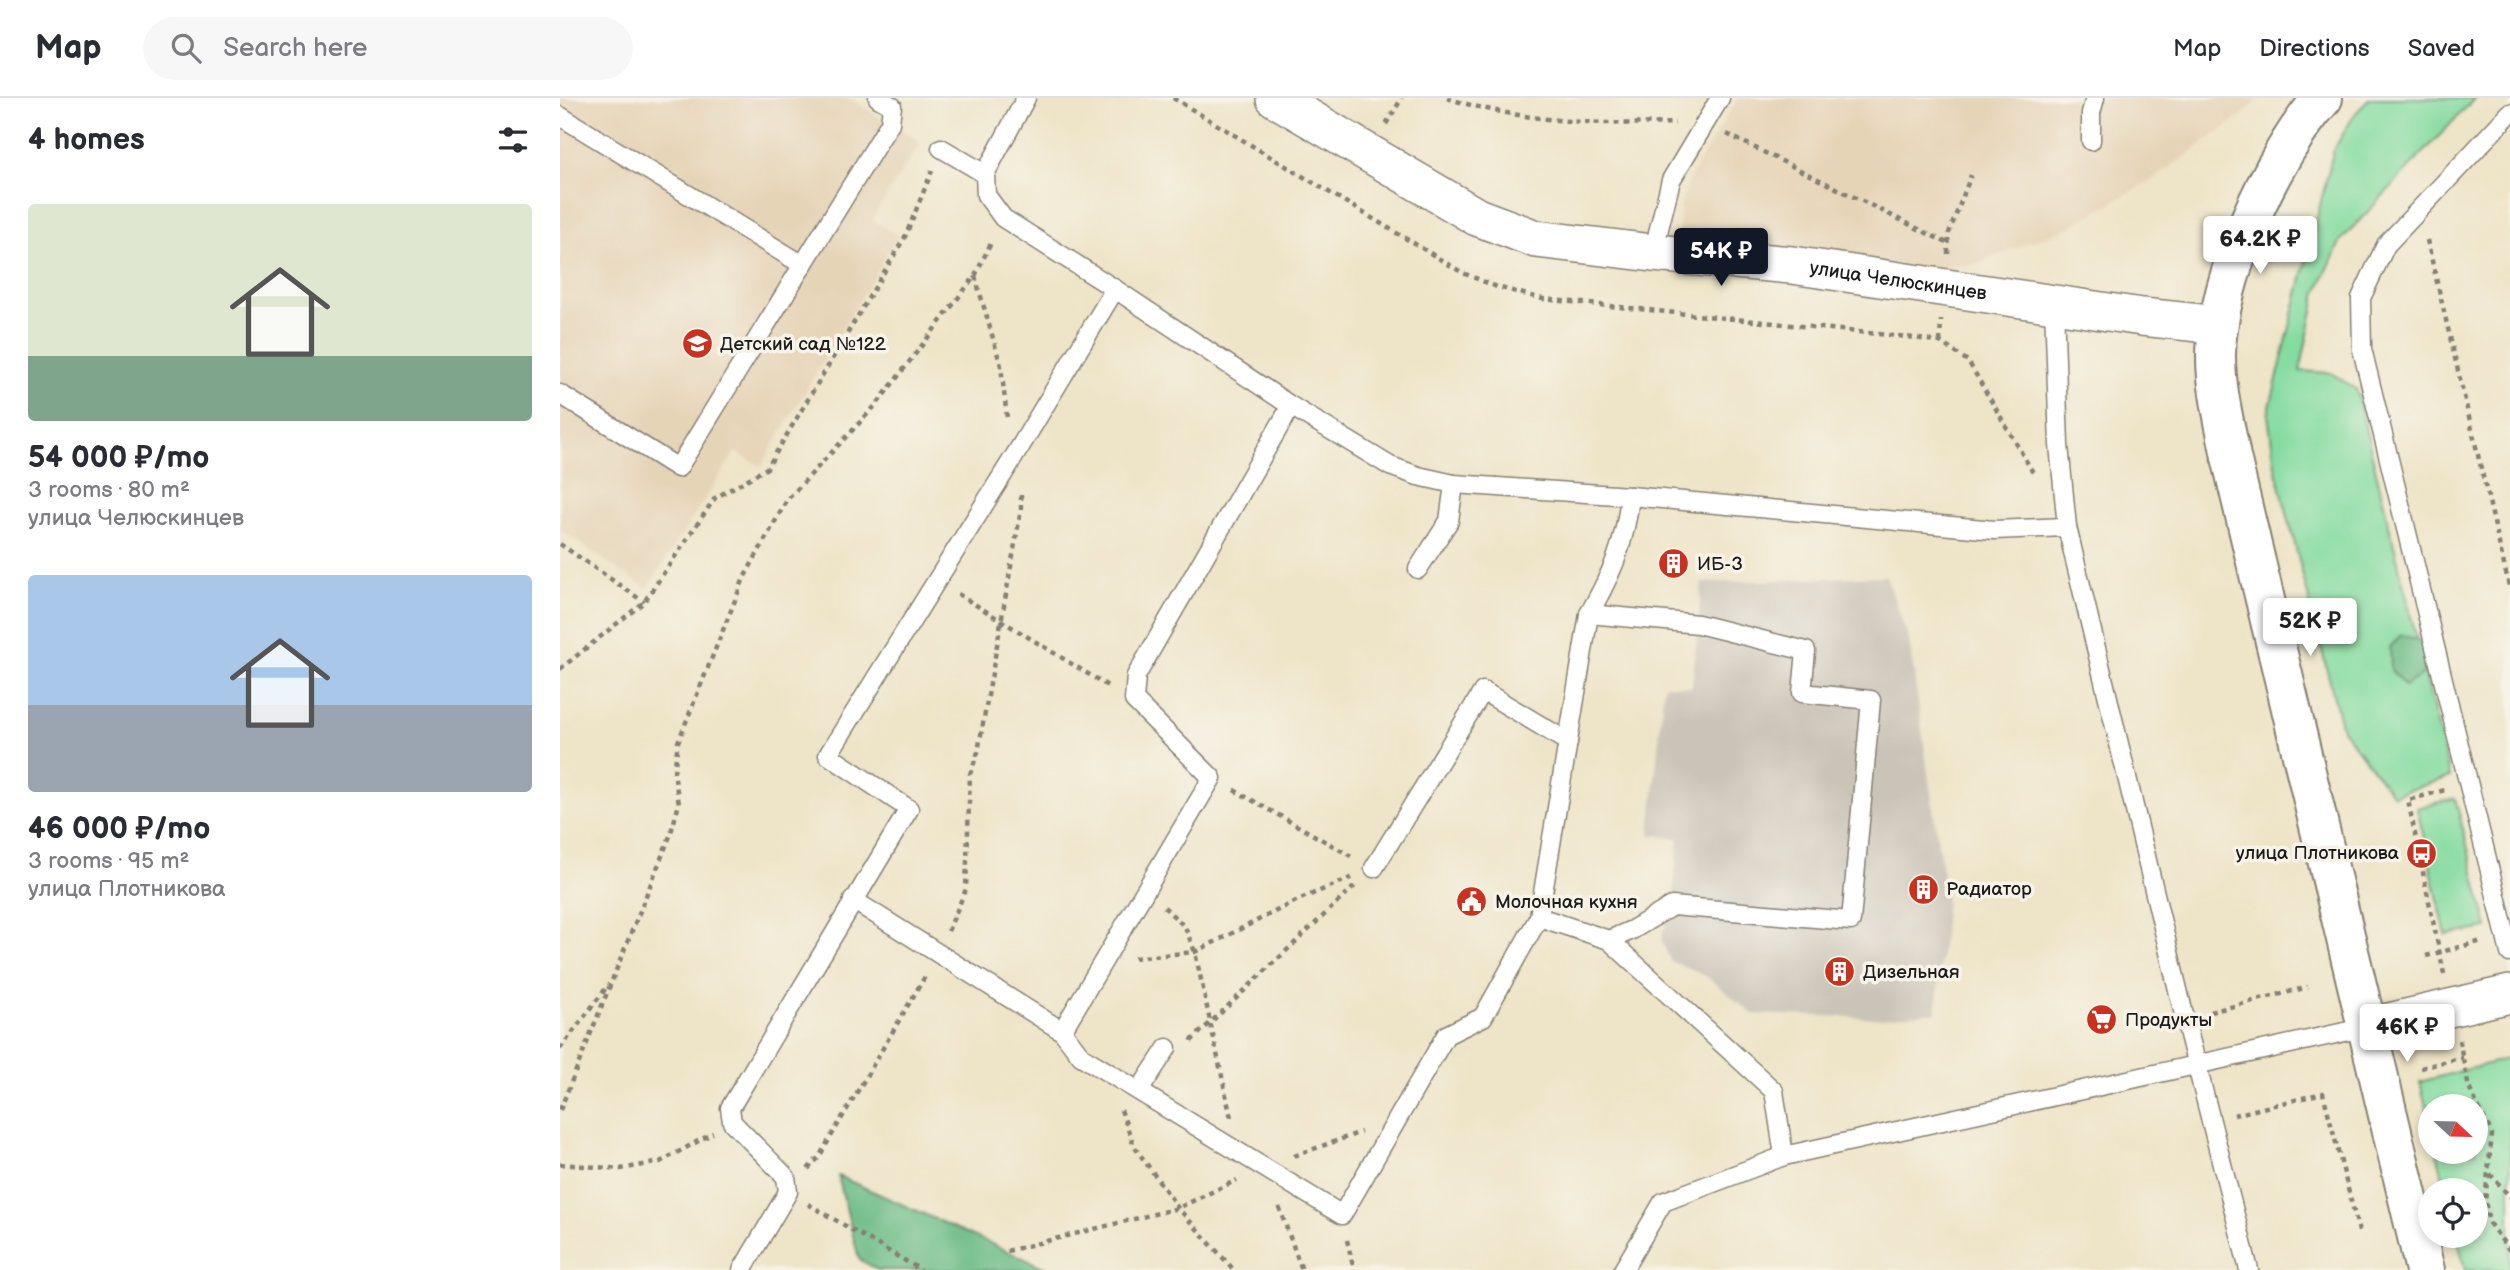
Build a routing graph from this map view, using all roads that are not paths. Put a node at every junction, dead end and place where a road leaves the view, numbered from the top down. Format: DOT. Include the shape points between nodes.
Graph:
graph roads {
  1 [pos="878,98"];
  2 [pos="1026,98"];
  3 [pos="1275,98"];
  4 [pos="1720,98"];
  5 [pos="2095,98"];
  6 [pos="2323,98"];
  7 [pos="2510,113"];
  8 [pos="560,116"];
  9 [pos="2091,141"];
  10 [pos="942,148"];
  11 [pos="985,174"];
  12 [pos="1653,253"];
  13 [pos="803,265"];
  14 [pos="1115,289"];
  15 [pos="2054,305"];
  16 [pos="2219,325"];
  17 [pos="560,394"];
  18 [pos="1292,406"];
  19 [pos="1454,484"];
  20 [pos="1630,496"];
  21 [pos="2067,527"];
  22 [pos="1418,569"];
  23 [pos="1589,614"];
  24 [pos="1568,742"];
  25 [pos="1374,868"];
  26 [pos="853,900"];
  27 [pos="1539,917"];
  28 [pos="1609,940"];
  29 [pos="2510,953"];
  30 [pos="2510,994"];
  31 [pos="2367,1027"];
  32 [pos="1062,1031"];
  33 [pos="1167,1048"];
  34 [pos="2198,1064"];
  35 [pos="1139,1091"];
  36 [pos="1783,1156"];
  37 [pos="742,1270"];
  38 [pos="1623,1270"];
  39 [pos="2249,1270"];
  40 [pos="2425,1270"];
  1 -- 13 [label="lane" via="892,107 890,123"];
  2 -- 11 [label="lane"];
  3 -- 12 [label="street, улица Челюскинцев" via="1477,217 1536,239"];
  4 -- 12 [label="lane" via="1671,180"];
  5 -- 9 [label="lane"];
  6 -- 16 [label="main road" via="2285,152 2245,232 2230,272"];
  7 -- 29 [label="lane" via="2386,245 2361,298 2362,349"];
  8 -- 13 [label="lane"];
  10 -- 11 [label="lane"];
  11 -- 14 [label="lane" via="986,195 1003,218"];
  12 -- 15 [label="street, улица Челюскинцев" via="1792,265"];
  13 -- 17 [label="lane" via="678,468"];
  14 -- 18 [label="lane"];
  14 -- 26 [label="lane" via="828,755 909,809"];
  15 -- 16 [label="street, улица Челюскинцев"];
  15 -- 21 [label="lane"];
  16 -- 31 [label="main road" via="2216,356 2231,457"];
  18 -- 19 [label="lane" via="1390,466"];
  18 -- 32 [label="lane" via="1136,676 1134,700 1212,778"];
  19 -- 20 [label="lane"];
  19 -- 22 [label="lane" via="1448,521"];
  20 -- 21 [label="lane" via="1994,530"];
  20 -- 23 [label="lane" via="1626,530 1612,572"];
  21 -- 34 [label="lane"];
  23 -- 24 [label="lane"];
  23 -- 28 [label="lane" via="1698,624 1806,651 1802,693 1871,699 1851,922 1672,906"];
  24 -- 25 [label="lane" via="1483,691"];
  24 -- 27 [label="lane"];
  26 -- 32 [label="lane"];
  26 -- 37 [label="lane" via="730,1108 732,1122 786,1177 788,1192"];
  27 -- 28 [label="lane"];
  27 -- 35 [label="lane" via="1483,1017 1446,1035 1342,1215"];
  28 -- 36 [label="lane" via="1774,1091"];
  30 -- 31 [label="street"];
  31 -- 34 [label="lane"];
  31 -- 40 [label="main road"];
  32 -- 35 [label="lane" via="1081,1056"];
  33 -- 35 [label="lane"];
  34 -- 36 [label="lane"];
  34 -- 39 [label="lane"];
  36 -- 38 [label="lane" via="1663,1202"];
}
